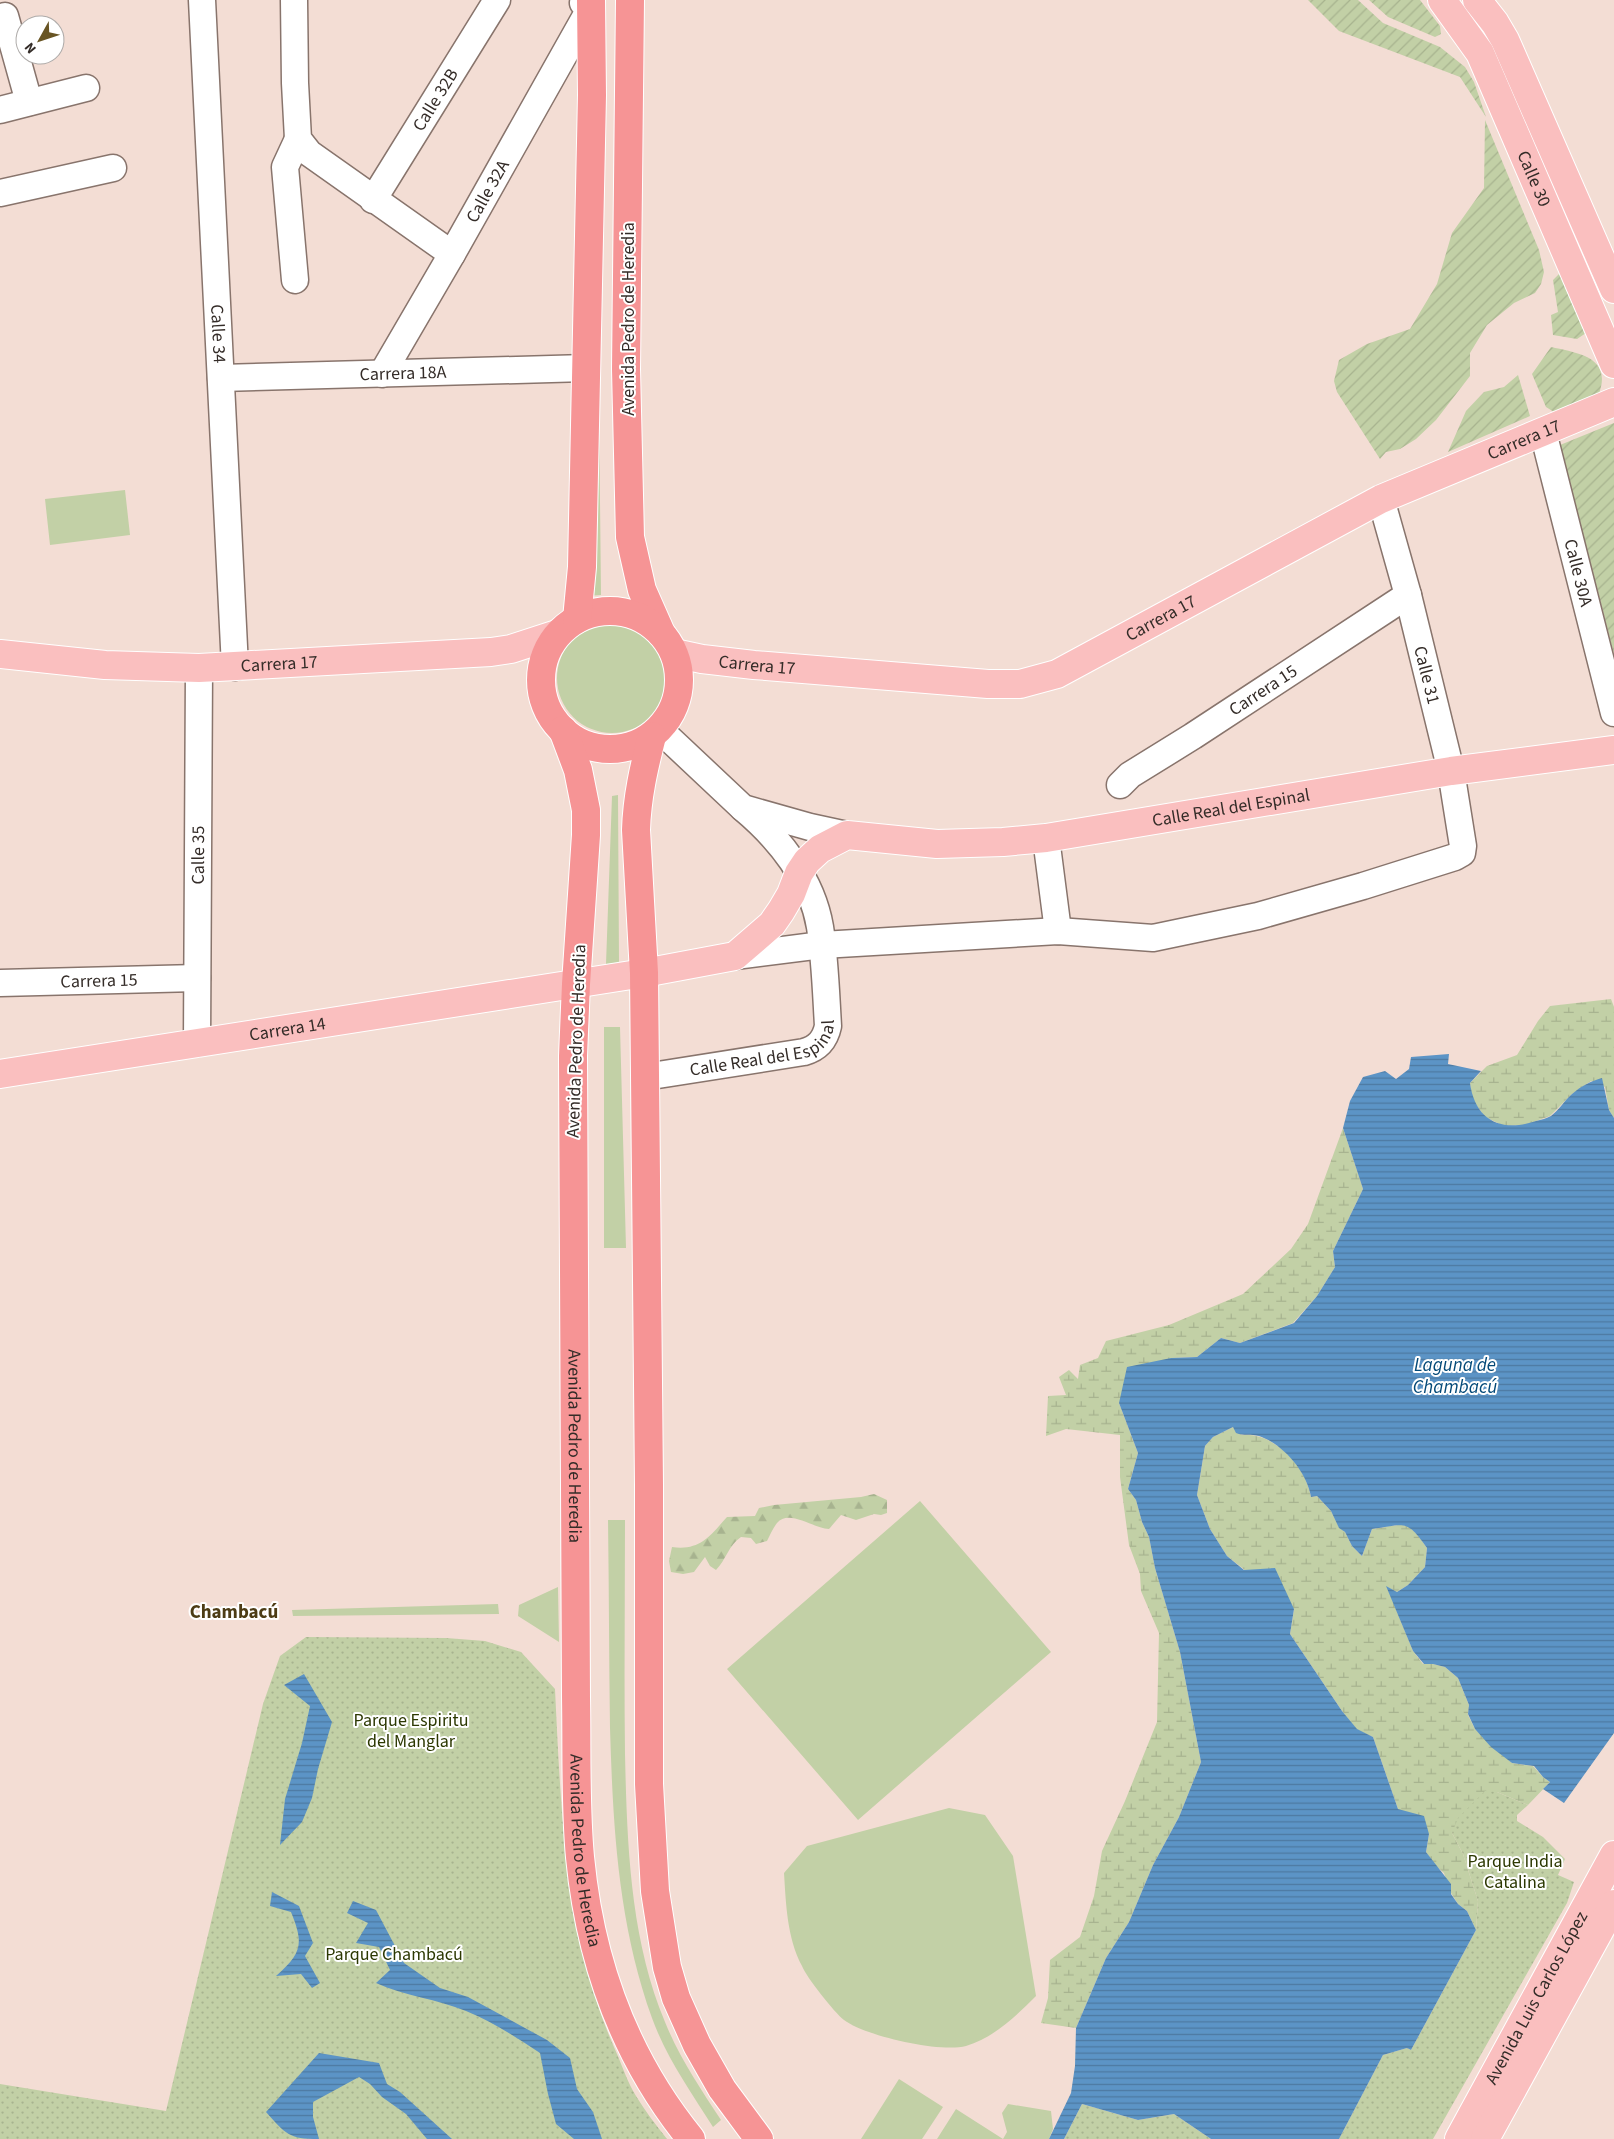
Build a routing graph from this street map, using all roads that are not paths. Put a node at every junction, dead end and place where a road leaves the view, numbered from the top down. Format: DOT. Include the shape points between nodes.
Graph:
graph roads {
  1 [pos="202,0"];
  2 [pos="294,0"];
  3 [pos="497,0"];
  4 [pos="630,0"];
  5 [pos="1442,0"];
  6 [pos="586,2"];
  7 [pos="1483,5"];
  8 [pos="5,16"];
  9 [pos="1505,40"];
  10 [pos="1480,53"];
  11 [pos="86,88"];
  12 [pos="29,102"];
  13 [pos="0,110"];
  14 [pos="298,139"];
  15 [pos="113,168"];
  16 [pos="0,194"];
  17 [pos="373,200"];
  18 [pos="452,254"];
  19 [pos="295,280"];
  20 [pos="1614,289"];
  21 [pos="1614,364"];
  22 [pos="586,368"];
  23 [pos="382,374"];
  24 [pos="221,378"];
  25 [pos="1614,402"];
  26 [pos="1543,432"];
  27 [pos="1381,499"];
  28 [pos="1408,595"];
  29 [pos="567,626"];
  30 [pos="667,643"];
  31 [pos="0,654"];
  32 [pos="235,667"];
  33 [pos="199,668"];
  34 [pos="1614,713"];
  35 [pos="563,730"];
  36 [pos="656,732"];
  37 [pos="1614,750"];
  38 [pos="1451,771"];
  39 [pos="1120,785"];
  40 [pos="743,808"];
  41 [pos="848,834"];
  42 [pos="1046,838"];
  43 [pos="799,873"];
  44 [pos="1058,931"];
  45 [pos="822,945"];
  46 [pos="735,956"];
  47 [pos="644,973"];
  48 [pos="197,978"];
  49 [pos="0,983"];
  50 [pos="576,984"];
  51 [pos="197,1043"];
  52 [pos="0,1074"];
  53 [pos="644,1077"];
  54 [pos="1614,1855"];
  55 [pos="1614,1904"];
  56 [pos="691,2139"];
  57 [pos="759,2139"];
  58 [pos="1459,2139"];
  59 [pos="1485,2139"];
  1 -- 24 [label="street, Calle 34"];
  2 -- 14 [label="street"];
  3 -- 17 [label="street, Calle 32B"];
  4 -- 30 [label="highway, Avenida Pedro de Heredia" via="626,369 630,537 642,590"];
  5 -- 10 [label="main road, Calle 30"];
  6 -- 18 [label="street, Calle 32A"];
  6 -- 22 [label="highway" via="592,95"];
  7 -- 9 [label="main road, Calle 30"];
  8 -- 12 [label="street"];
  9 -- 10 [label="main road"];
  9 -- 20 [label="main road, Calle 30"];
  10 -- 21 [label="main road, Calle 30"];
  11 -- 12 [label="street"];
  12 -- 13 [label="street"];
  14 -- 17 [label="street" via="309,153"];
  14 -- 19 [label="street" via="285,167"];
  15 -- 16 [label="street"];
  17 -- 18 [label="street"];
  18 -- 23 [label="street, Calle 32A"];
  22 -- 23 [label="street, Carrera 18A"];
  22 -- 29 [label="highway" via="582,566"];
  23 -- 24 [label="street, Carrera 18A"];
  24 -- 32 [label="street, Calle 34"];
  25 -- 26 [label="main road, Carrera 17"];
  26 -- 27 [label="main road, Carrera 17"];
  26 -- 34 [label="street, Calle 30A"];
  27 -- 28 [label="street, Calle 31"];
  27 -- 30 [label="main road, Carrera 17" via="1057,674 1020,684 988,684 702,659"];
  28 -- 38 [label="street, Calle 31"];
  28 -- 39 [label="street, Carrera 15" via="1130,775"];
  29 -- 30 [label="highway" via="604,610 619,611 642,618"];
  29 -- 32 [label="main road, Carrera 17" via="511,648 491,652"];
  29 -- 35 [label="highway" via="546,652 541,672 542,694 550,714"];
  30 -- 36 [label="highway" via="679,673 678,693 671,713"];
  31 -- 33 [label="main road, Carrera 17" via="105,665"];
  32 -- 33 [label="main road, Carrera 17"];
  33 -- 48 [label="street, Calle 35"];
  35 -- 36 [label="highway" via="592,747 608,749 637,744"];
  35 -- 50 [label="highway, Avenida Pedro de Heredia" via="578,770 586,810"];
  36 -- 40 [label="street, Calle Real del Espinal"];
  36 -- 47 [label="highway" via="640,783 637,808"];
  37 -- 38 [label="main road, Calle Real del Espinal"];
  38 -- 42 [label="main road, Calle Real del Espinal"];
  38 -- 44 [label="street, Calle 31" via="1463,846 1462,853 1454,857 1268,913 1153,938"];
  40 -- 41 [label="street, Calle Real del Espinal" via="781,820"];
  40 -- 43 [label="street, Calle Real del Espinal" via="768,831"];
  41 -- 42 [label="main road, Calle Real del Espinal" via="938,844"];
  41 -- 43 [label="main road" via="820,848"];
  42 -- 44 [label="street"];
  43 -- 45 [label="street, Calle Real del Espinal" via="815,908"];
  43 -- 46 [label="main road" via="791,894 772,924"];
  44 -- 45 [label="street"];
  45 -- 46 [label="street"];
  45 -- 53 [label="street, Calle Real del Espinal" via="828,1026 826,1035 814,1049"];
  46 -- 47 [label="main road"];
  47 -- 50 [label="main road"];
  47 -- 53 [label="highway"];
  48 -- 49 [label="street, Carrera 15"];
  48 -- 51 [label="street, Calle 35"];
  50 -- 51 [label="main road, Carrera 14"];
  50 -- 56 [label="highway, Avenida Pedro de Heredia" via="573,1117 580,1857 597,1957 614,2009 651,2084"];
  51 -- 52 [label="main road, Carrera 14"];
  53 -- 57 [label="highway" via="649,1784 655,1892 667,1967 696,2046 722,2089"];
  54 -- 58 [label="main road, Avenida Luis Carlos López"];
  55 -- 59 [label="main road, Avenida Luis Carlos López"];
}
